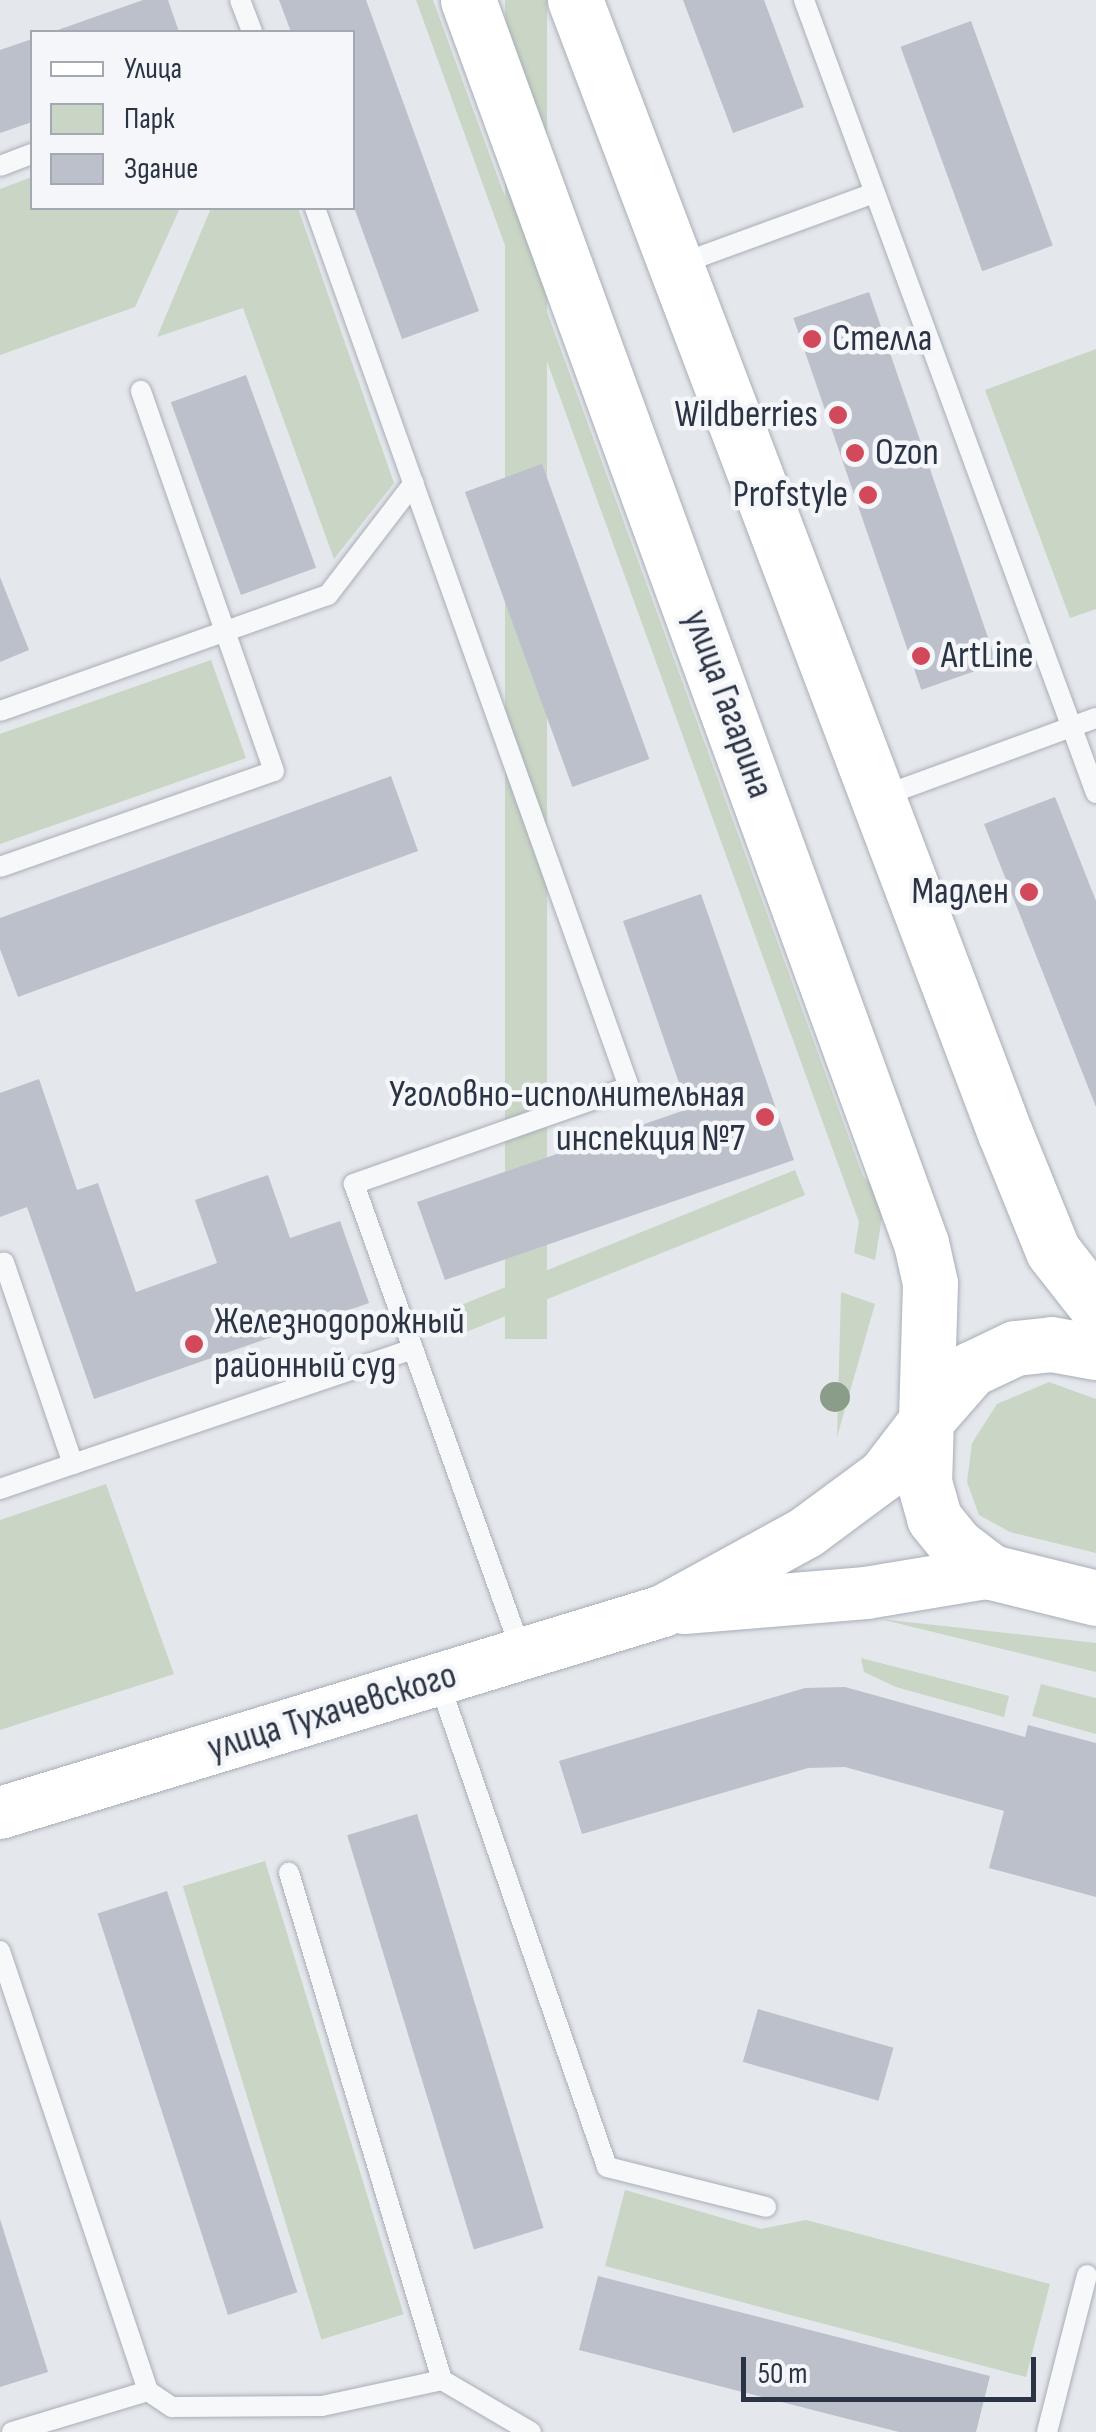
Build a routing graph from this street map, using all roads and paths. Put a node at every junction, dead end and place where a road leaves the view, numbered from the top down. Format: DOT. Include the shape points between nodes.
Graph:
graph roads {
  1 [pos="240,0"];
  2 [pos="468,0"];
  3 [pos="574,0"];
  4 [pos="804,0"];
  5 [pos="251,30"];
  6 [pos="30,155"];
  7 [pos="0,166"];
  8 [pos="874,193"];
  9 [pos="316,210"];
  10 [pos="673,267"];
  11 [pos="141,391"];
  12 [pos="414,483"];
  13 [pos="224,631"];
  14 [pos="0,711"];
  15 [pos="1096,718"];
  16 [pos="1071,728"];
  17 [pos="1096,793"];
  18 [pos="880,797"];
  19 [pos="0,867"];
  20 [pos="4,1262"];
  21 [pos="1096,1306"];
  22 [pos="413,1349"];
  23 [pos="1096,1352"];
  24 [pos="927,1419"];
  25 [pos="74,1464"];
  26 [pos="0,1489"];
  27 [pos="991,1572"];
  28 [pos="1096,1598"];
  29 [pos="663,1610"];
  30 [pos="522,1654"];
  31 [pos="438,1680"];
  32 [pos="0,1813"];
  33 [pos="289,1874"];
  34 [pos="0,1952"];
  35 [pos="766,2207"];
  36 [pos="1086,2275"];
  37 [pos="442,2380"];
  38 [pos="148,2391"];
  39 [pos="12,2432"];
  40 [pos="531,2432"];
  41 [pos="1047,2432"];
  1 -- 5 [label="lane"];
  2 -- 24 [label="main road, улица Гагарина" via="921,1243 930,1283"];
  3 -- 10 [label="main road"];
  4 -- 8 [label="lane"];
  6 -- 7 [label="lane"];
  8 -- 10 [label="lane"];
  8 -- 16 [label="lane"];
  9 -- 12 [label="lane"];
  10 -- 18 [label="main road"];
  11 -- 13 [label="lane"];
  12 -- 13 [label="lane" via="328,595"];
  12 -- 22 [label="lane" via="629,1086 354,1184"];
  13 -- 14 [label="lane"];
  13 -- 19 [label="lane" via="274,771"];
  15 -- 16 [label="lane"];
  16 -- 17 [label="lane"];
  16 -- 18 [label="lane"];
  18 -- 21 [label="main road" via="1054,1251"];
  20 -- 25 [label="lane"];
  22 -- 25 [label="lane"];
  22 -- 30 [label="lane"];
  23 -- 24 [label="main road" via="1051,1344 1014,1348 971,1368"];
  24 -- 27 [label="main road, улица Гагарина" via="924,1482 934,1518 956,1546"];
  24 -- 29 [label="main road, улица Тухачевского" via="884,1476 807,1532"];
  25 -- 26 [label="lane"];
  27 -- 28 [label="main road, улица Гагарина"];
  27 -- 29 [label="main road, улица Тухачевского" via="866,1593"];
  29 -- 30 [label="main road, улица Тухачевского"];
  30 -- 31 [label="main road, улица Тухачевского"];
  31 -- 32 [label="main road, улица Тухачевского"];
  31 -- 35 [label="lane" via="607,2167"];
  33 -- 37 [label="lane"];
  34 -- 38 [label="lane"];
  36 -- 41 [label="lane"];
  37 -- 38 [label="lane" via="322,2406 172,2407"];
  37 -- 40 [label="lane"];
  38 -- 39 [label="lane"];
}
